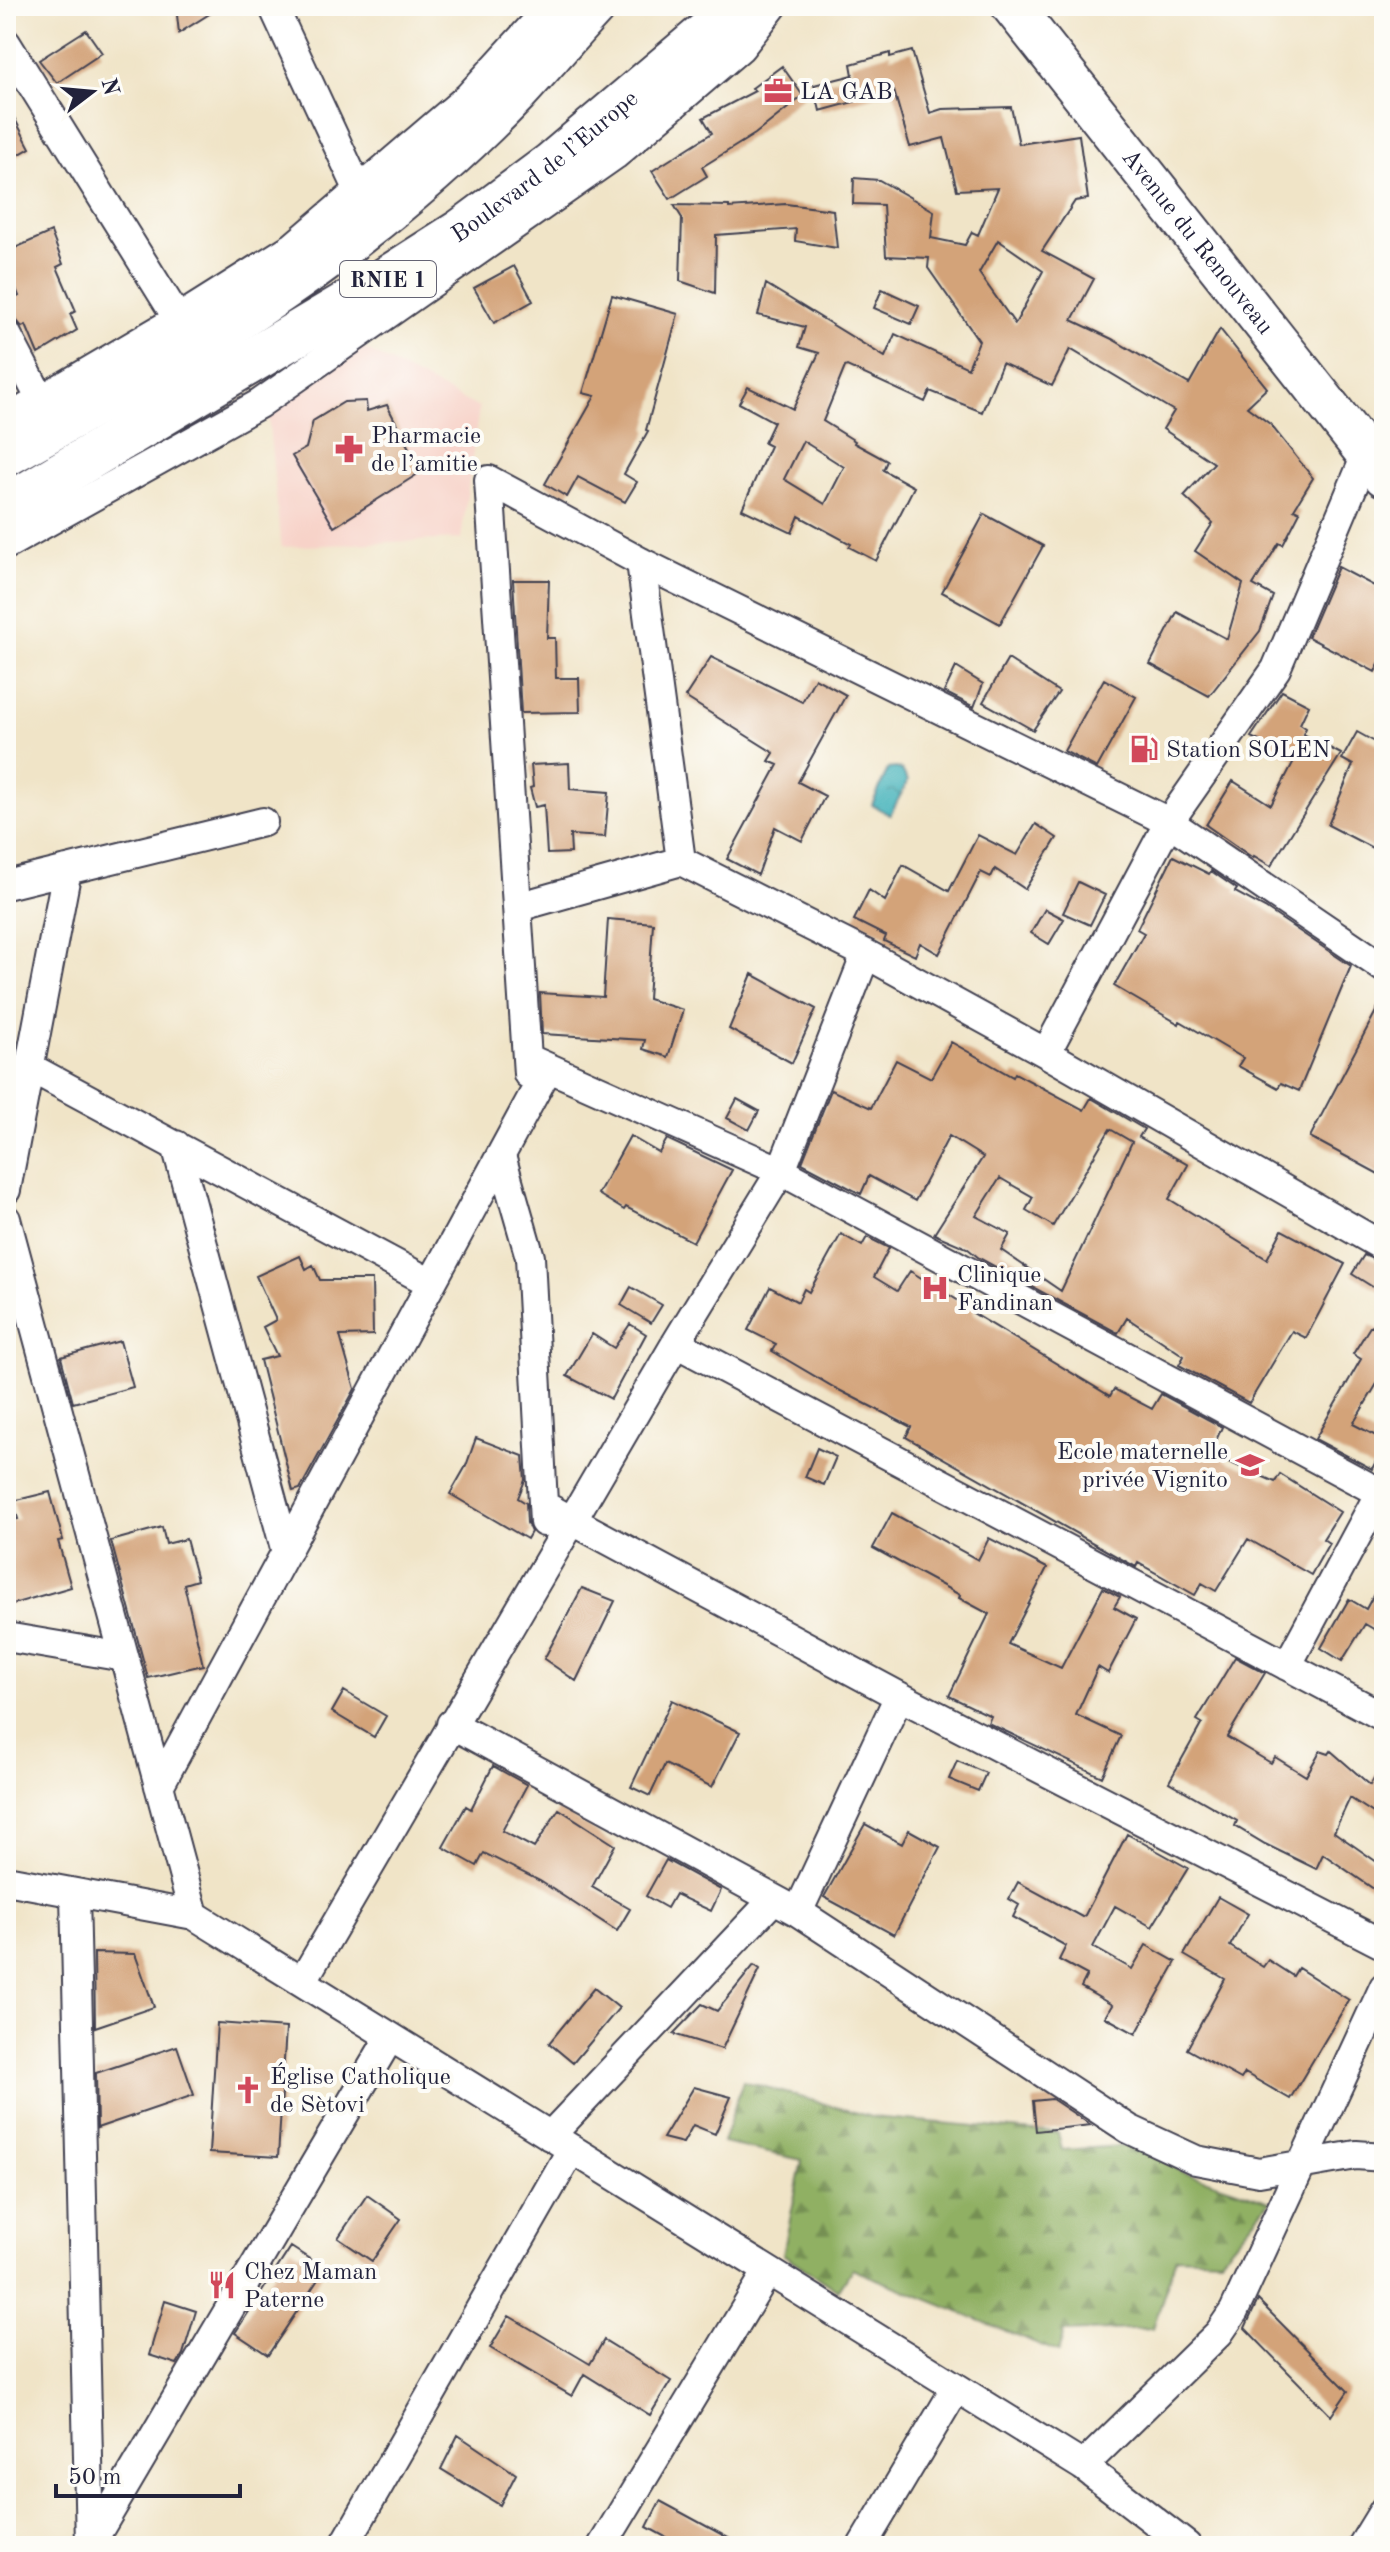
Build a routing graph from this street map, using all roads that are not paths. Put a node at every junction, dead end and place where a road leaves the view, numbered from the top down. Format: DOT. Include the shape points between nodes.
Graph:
graph roads {
  1 [pos="273,6"];
  2 [pos="551,6"];
  3 [pos="593,6"];
  4 [pos="739,6"];
  5 [pos="773,6"];
  6 [pos="1012,6"];
  7 [pos="6,43"];
  8 [pos="360,193"];
  9 [pos="178,319"];
  10 [pos="6,333"];
  11 [pos="41,400"];
  12 [pos="6,420"];
  13 [pos="6,454"];
  14 [pos="1376,464"];
  15 [pos="6,507"];
  16 [pos="6,545"];
  17 [pos="641,562"];
  18 [pos="263,822"];
  19 [pos="1169,822"];
  20 [pos="681,861"];
  21 [pos="67,870"];
  22 [pos="6,885"];
  23 [pos="518,907"];
  24 [pos="866,954"];
  25 [pos="1384,968"];
  26 [pos="1046,1053"];
  27 [pos="538,1063"];
  28 [pos="29,1067"];
  29 [pos="176,1145"];
  30 [pos="501,1156"];
  31 [pos="781,1171"];
  32 [pos="6,1190"];
  33 [pos="6,1219"];
  34 [pos="1384,1247"];
  35 [pos="431,1283"];
  36 [pos="19,1316"];
  37 [pos="676,1343"];
  38 [pos="1382,1491"];
  39 [pos="543,1505"];
  40 [pos="572,1519"];
  41 [pos="286,1552"];
  42 [pos="547,1561"];
  43 [pos="6,1637"];
  44 [pos="124,1657"];
  45 [pos="1287,1666"];
  46 [pos="899,1696"];
  47 [pos="1384,1717"];
  48 [pos="451,1724"];
  49 [pos="159,1786"];
  50 [pos="6,1880"];
  51 [pos="75,1894"];
  52 [pos="786,1906"];
  53 [pos="194,1915"];
  54 [pos="1384,1945"];
  55 [pos="302,1982"];
  56 [pos="1384,1987"];
  57 [pos="390,2037"];
  58 [pos="561,2143"];
  59 [pos="1384,2157"];
  60 [pos="1301,2164"];
  61 [pos="768,2271"];
  62 [pos="956,2388"];
  63 [pos="1083,2466"];
  64 [pos="1384,2510"];
  65 [pos="90,2545"];
  66 [pos="344,2546"];
  67 [pos="602,2546"];
  68 [pos="862,2546"];
  69 [pos="1187,2546"];
  70 [pos="1362,2546"];
  1 -- 8 [label="street"];
  2 -- 8 [label="street" via="468,97"];
  3 -- 13 [label="highway, RNIE 1" via="445,160 353,237 223,327"];
  4 -- 15 [label="highway, Boulevard de l’Europe / RNIE 1" via="551,165 462,231"];
  5 -- 16 [label="street" via="741,47 615,155 259,404"];
  6 -- 14 [label="main road, Avenue du Renouveau"];
  7 -- 9 [label="street"];
  8 -- 9 [label="street" via="294,246"];
  9 -- 11 [label="street"];
  10 -- 11 [label="street"];
  11 -- 12 [label="street"];
  14 -- 19 [label="street" via="1276,669"];
  17 -- 19 [label="street"];
  17 -- 20 [label="street"];
  17 -- 23 [label="street" via="489,480"];
  18 -- 21 [label="street"];
  19 -- 25 [label="street"];
  19 -- 26 [label="street"];
  20 -- 23 [label="street"];
  20 -- 24 [label="street"];
  21 -- 22 [label="street"];
  21 -- 28 [label="street"];
  23 -- 27 [label="street"];
  24 -- 26 [label="street"];
  24 -- 31 [label="street"];
  26 -- 34 [label="street"];
  27 -- 30 [label="street" via="530,1102"];
  27 -- 31 [label="street"];
  28 -- 29 [label="street"];
  28 -- 32 [label="street"];
  29 -- 35 [label="street"];
  29 -- 41 [label="street"];
  30 -- 35 [label="street"];
  30 -- 39 [label="street" via="530,1257"];
  31 -- 37 [label="street"];
  31 -- 38 [label="street"];
  33 -- 36 [label="street"];
  35 -- 41 [label="street"];
  36 -- 44 [label="street"];
  37 -- 40 [label="street"];
  37 -- 45 [label="street"];
  38 -- 45 [label="street"];
  39 -- 40 [label="street"];
  39 -- 42 [label="street"];
  40 -- 42 [label="street"];
  40 -- 46 [label="street"];
  41 -- 49 [label="street"];
  42 -- 48 [label="street"];
  43 -- 44 [label="street"];
  44 -- 49 [label="street"];
  45 -- 47 [label="street"];
  46 -- 52 [label="street"];
  46 -- 54 [label="street"];
  48 -- 52 [label="street"];
  48 -- 55 [label="street"];
  49 -- 53 [label="street"];
  50 -- 51 [label="street"];
  51 -- 53 [label="street"];
  51 -- 65 [label="street"];
  52 -- 58 [label="street"];
  52 -- 60 [label="street" via="1129,2129 1196,2160 1259,2172"];
  53 -- 55 [label="street"];
  55 -- 57 [label="street"];
  56 -- 60 [label="street"];
  57 -- 58 [label="street"];
  57 -- 65 [label="street"];
  58 -- 61 [label="street"];
  58 -- 66 [label="street"];
  59 -- 60 [label="street" via="1356,2155"];
  60 -- 63 [label="street" via="1219,2333"];
  61 -- 62 [label="street"];
  61 -- 67 [label="street"];
  62 -- 63 [label="street"];
  62 -- 68 [label="street"];
  63 -- 69 [label="street"];
  64 -- 70 [label="street"];
}
